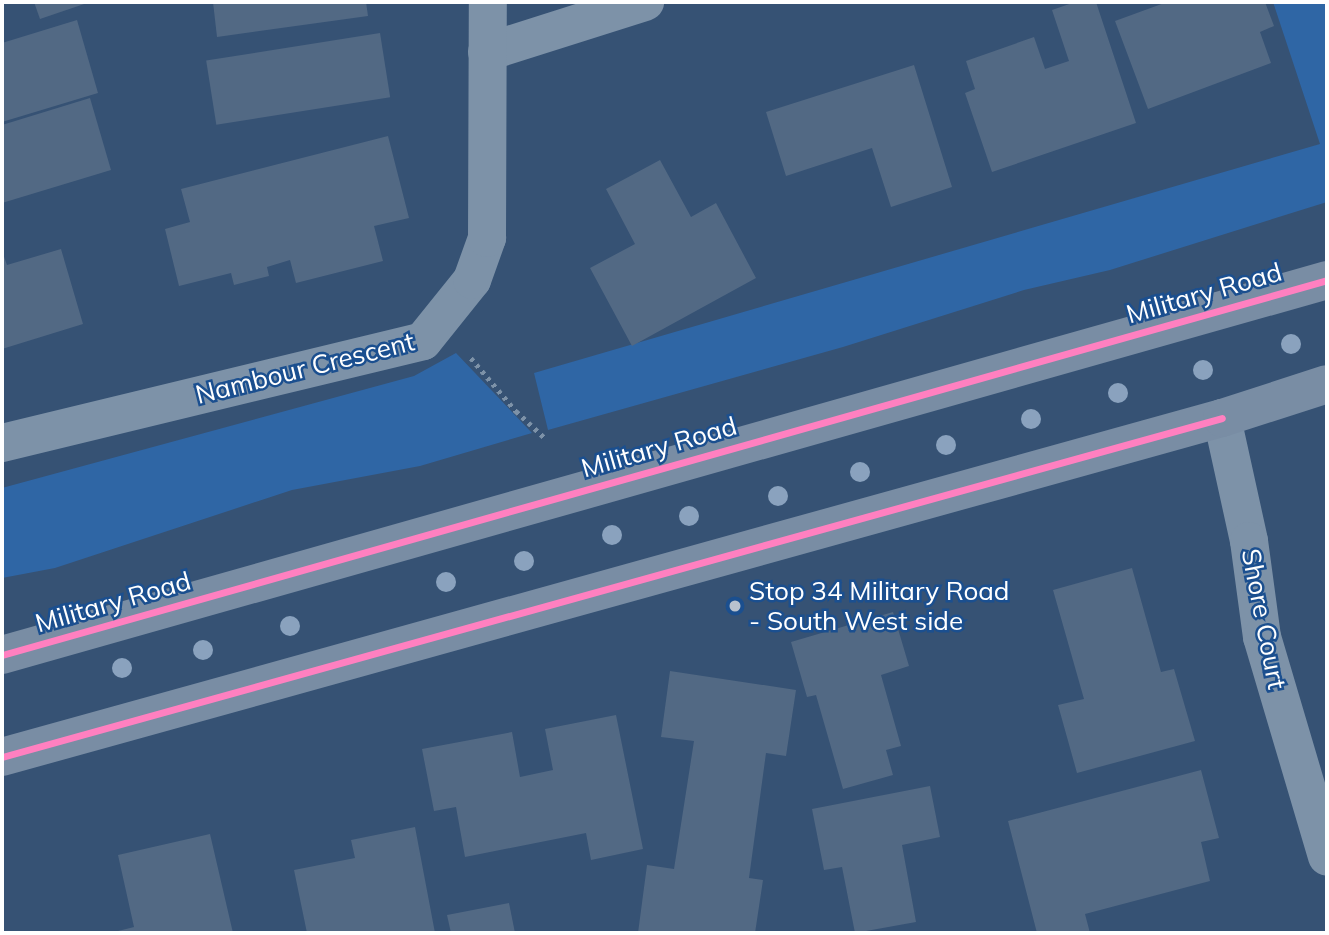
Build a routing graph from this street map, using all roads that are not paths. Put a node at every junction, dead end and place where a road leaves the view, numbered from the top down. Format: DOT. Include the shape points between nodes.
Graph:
graph roads {
  1 [pos="488,2"];
  2 [pos="645,2"];
  3 [pos="487,52"];
  4 [pos="1327,280"];
  5 [pos="1327,384"];
  6 [pos="1222,418"];
  7 [pos="2,443"];
  8 [pos="2,655"];
  9 [pos="2,757"];
  10 [pos="1327,857"];
  1 -- 3 [label="street, Nambour Crescent"];
  2 -- 3 [label="street"];
  3 -- 7 [label="street, Nambour Crescent" via="487,238 472,280 423,341"];
  4 -- 8 [label="main road, Military Road"];
  5 -- 6 [label="main road"];
  6 -- 9 [label="main road"];
  6 -- 10 [label="street, Shore Court" via="1249,541 1262,637"];
}
